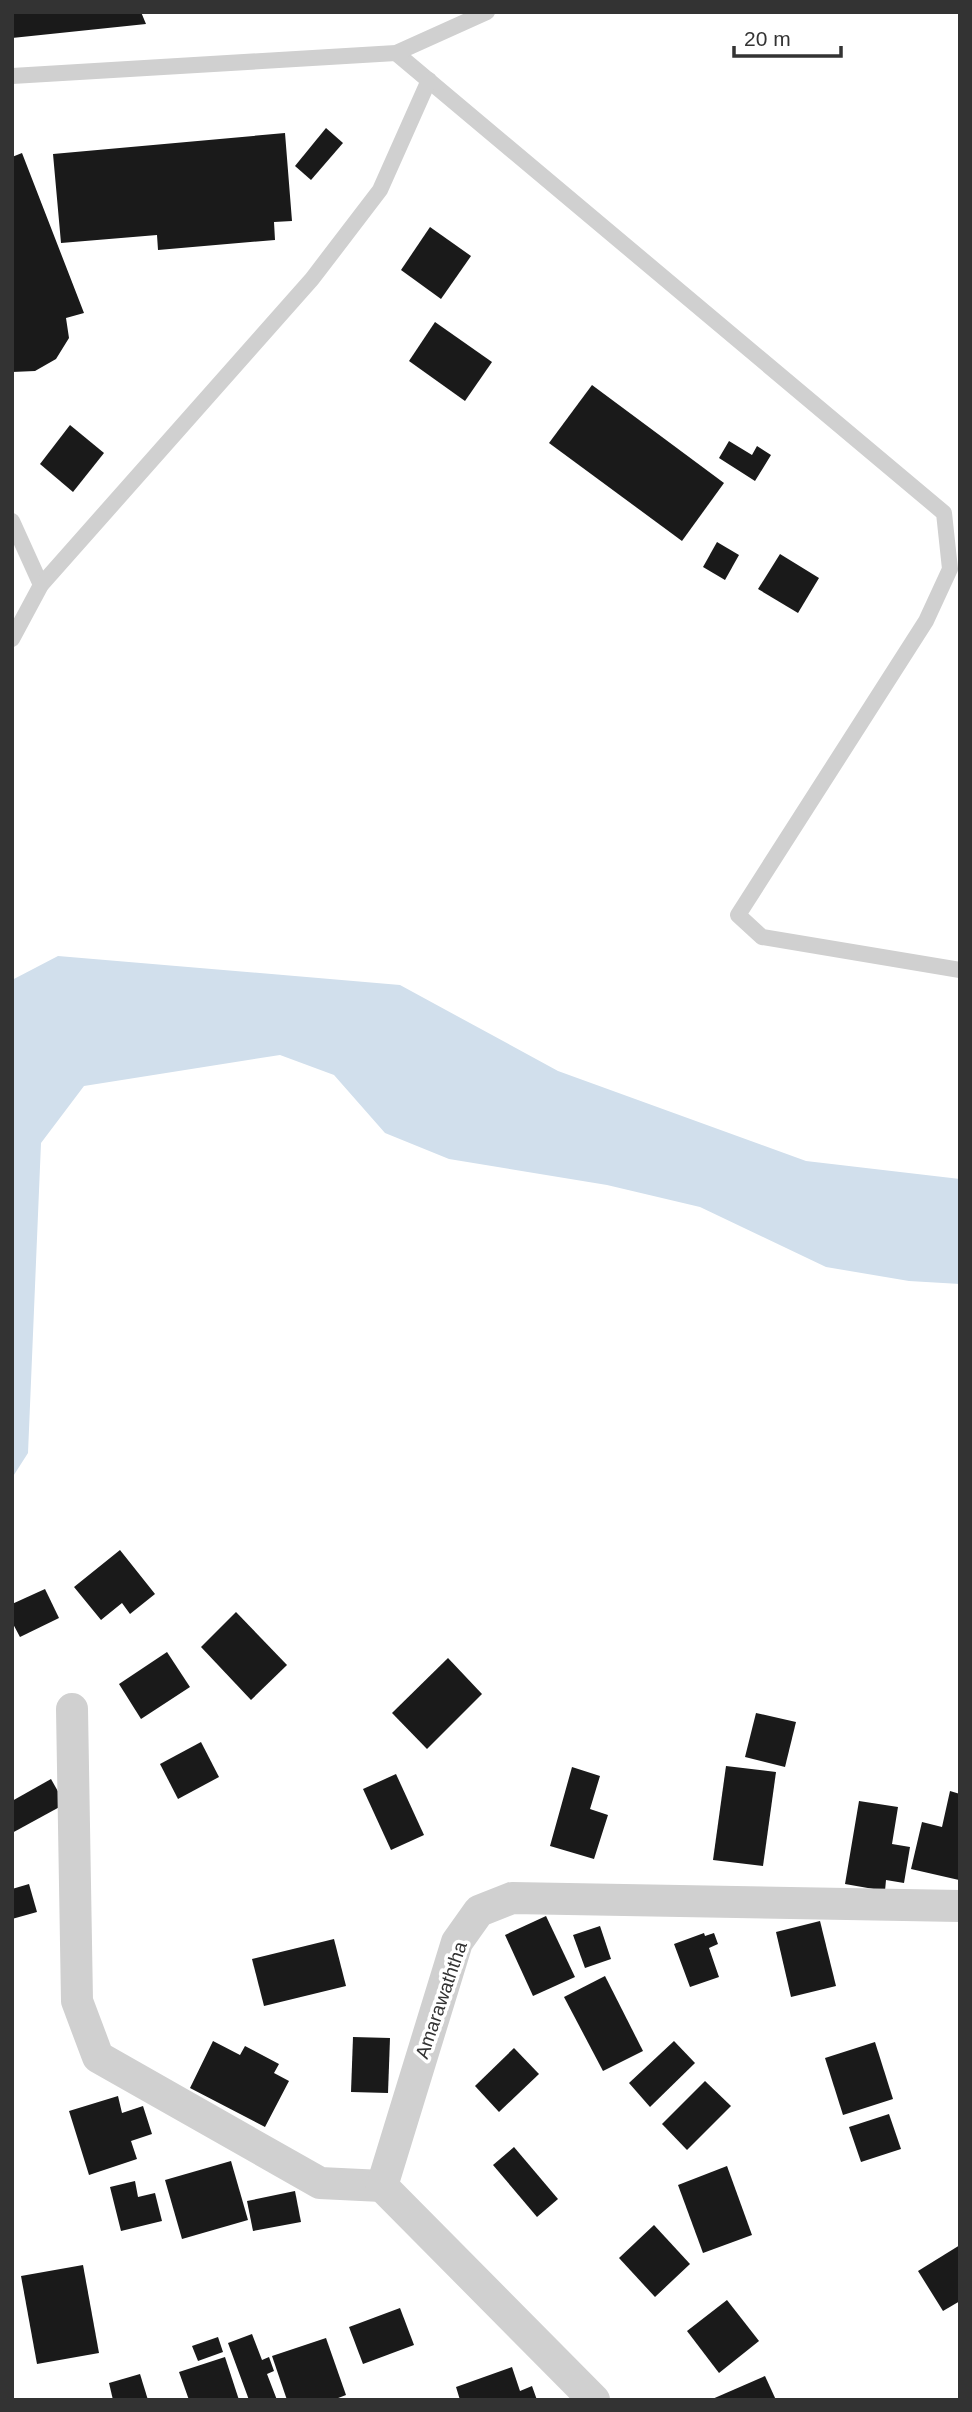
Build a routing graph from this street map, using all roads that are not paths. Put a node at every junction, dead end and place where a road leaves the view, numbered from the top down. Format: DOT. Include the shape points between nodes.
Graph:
graph roads {
  1 [pos="487,12"];
  2 [pos="396,53"];
  3 [pos="12,76"];
  4 [pos="429,80"];
  5 [pos="12,521"];
  6 [pos="41,585"];
  7 [pos="12,639"];
  8 [pos="960,970"];
  9 [pos="72,1709"];
  10 [pos="960,1906"];
  11 [pos="382,2186"];
  12 [pos="594,2400"];
  1 -- 2 [label="lane"];
  2 -- 3 [label="lane"];
  2 -- 4 [label="lane"];
  4 -- 6 [label="lane" via="380,190 327,259"];
  4 -- 8 [label="lane" via="944,513 950,569 926,621 738,915 762,937"];
  5 -- 6 [label="lane"];
  6 -- 7 [label="lane"];
  9 -- 11 [label="street" via="77,2001 98,2057 320,2183"];
  10 -- 11 [label="street, Amarawaththa" via="512,1898 478,1911 457,1942"];
  11 -- 12 [label="street"];
}
